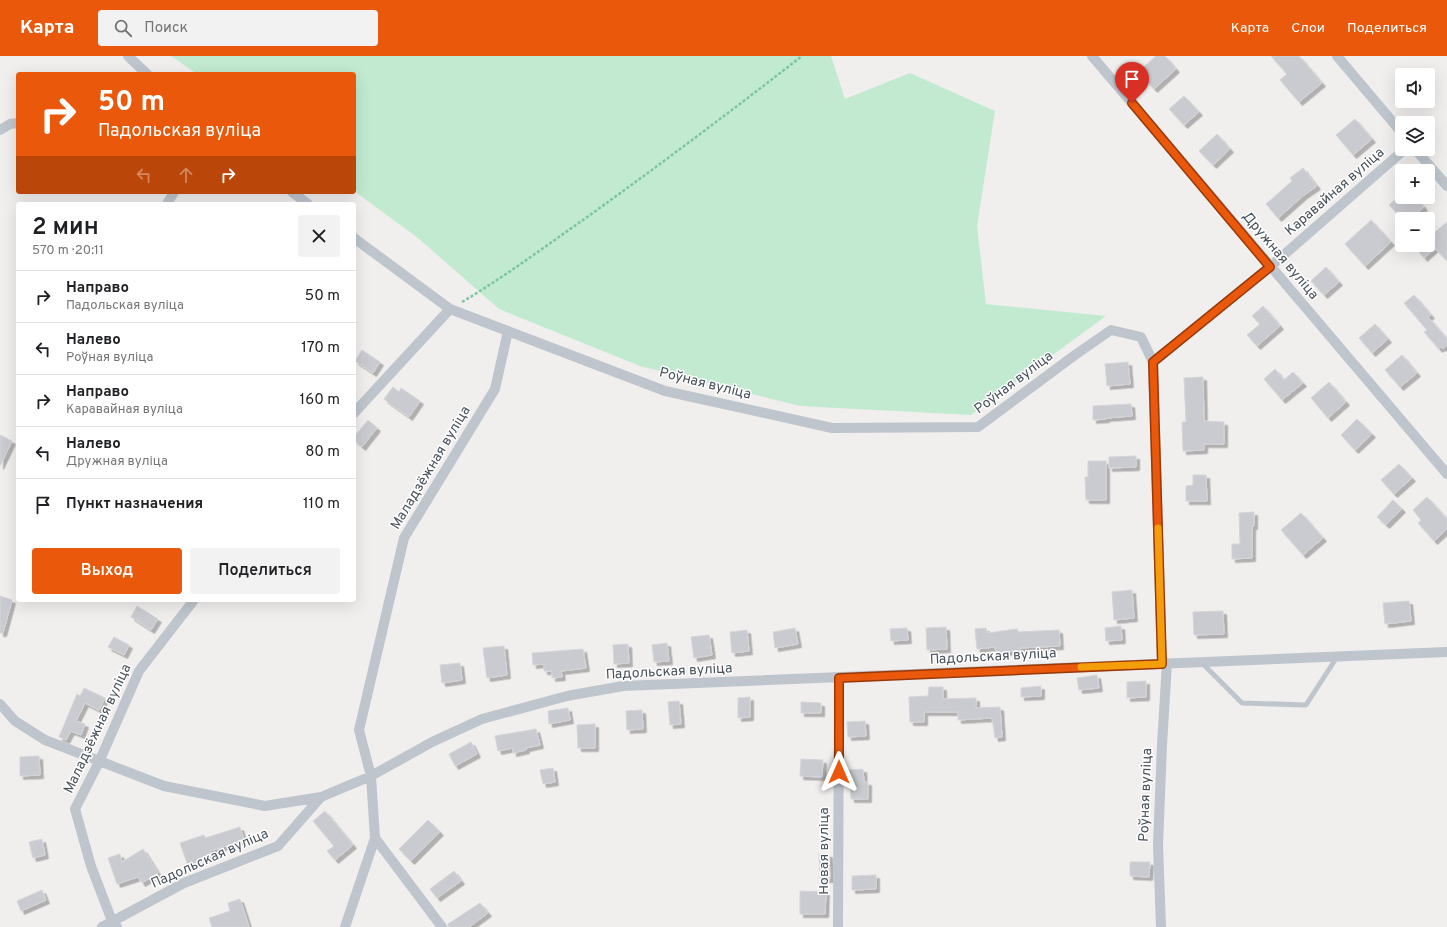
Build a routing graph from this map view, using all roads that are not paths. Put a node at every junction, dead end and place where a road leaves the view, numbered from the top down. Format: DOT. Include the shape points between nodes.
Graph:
graph roads {
  1 [pos="128,56"];
  2 [pos="1092,56"];
  3 [pos="1337,56"];
  4 [pos="145,72"];
  5 [pos="16,123"];
  6 [pos="1395,125"];
  7 [pos="0,130"];
  8 [pos="1397,156"];
  9 [pos="1422,156"];
  10 [pos="1447,186"];
  11 [pos="295,194"];
  12 [pos="305,202"];
  13 [pos="356,239"];
  14 [pos="1270,267"];
  15 [pos="450,309"];
  16 [pos="508,331"];
  17 [pos="1153,362"];
  18 [pos="356,411"];
  19 [pos="1447,474"];
  20 [pos="192,602"];
  21 [pos="1447,652"];
  22 [pos="1338,656"];
  23 [pos="1201,662"];
  24 [pos="1165,663"];
  25 [pos="839,678"];
  26 [pos="0,704"];
  27 [pos="99,762"];
  28 [pos="371,776"];
  29 [pos="321,797"];
  30 [pos="375,838"];
  31 [pos="115,924"];
  32 [pos="102,927"];
  33 [pos="345,927"];
  34 [pos="442,927"];
  35 [pos="838,927"];
  36 [pos="1161,927"];
  1 -- 4 [label="street"];
  2 -- 14 [label="street, Дружная вуліца"];
  3 -- 6 [label="street"];
  5 -- 7 [label="street"];
  8 -- 14 [label="street, Каравайная вуліца"];
  9 -- 10 [label="street"];
  11 -- 12 [label="street"];
  13 -- 15 [label="street"];
  14 -- 17 [label="street, Каравайная вуліца"];
  14 -- 19 [label="street, Дружная вуліца"];
  15 -- 16 [label="street"];
  15 -- 18 [label="street"];
  16 -- 17 [label="street, Роўная вуліца" via="665,391 832,428 978,427 1111,330 1141,337"];
  16 -- 28 [label="street, Маладзёжная вуліца" via="495,389 404,538 359,730"];
  17 -- 24 [label="street, Роўная вуліца"];
  20 -- 27 [label="street, Маладзёжная вуліца" via="139,671"];
  21 -- 22 [label="street, Падольская вуліца"];
  22 -- 23 [label="street, Падольская вуліца"];
  22 -- 23 [label="lane" via="1306,705 1242,703"];
  23 -- 24 [label="street, Падольская вуліца"];
  24 -- 25 [label="street, Падольская вуліца"];
  24 -- 36 [label="street, Роўная вуліца" via="1158,845"];
  25 -- 28 [label="street, Падольская вуліца" via="623,686 567,696 482,719 432,742"];
  25 -- 35 [label="street, Новая вуліца"];
  26 -- 27 [label="street" via="15,721 45,740"];
  27 -- 29 [label="street" via="164,786 265,806"];
  27 -- 31 [label="street, Маладзёжная вуліца" via="75,809 91,866"];
  28 -- 29 [label="street, Падольская вуліца"];
  28 -- 30 [label="street, Маладзёжная вуліца"];
  29 -- 31 [label="street, Падольская вуліца" via="278,846 184,884"];
  30 -- 33 [label="street"];
  30 -- 34 [label="street"];
  31 -- 32 [label="street, Падольская вуліца"];
}
